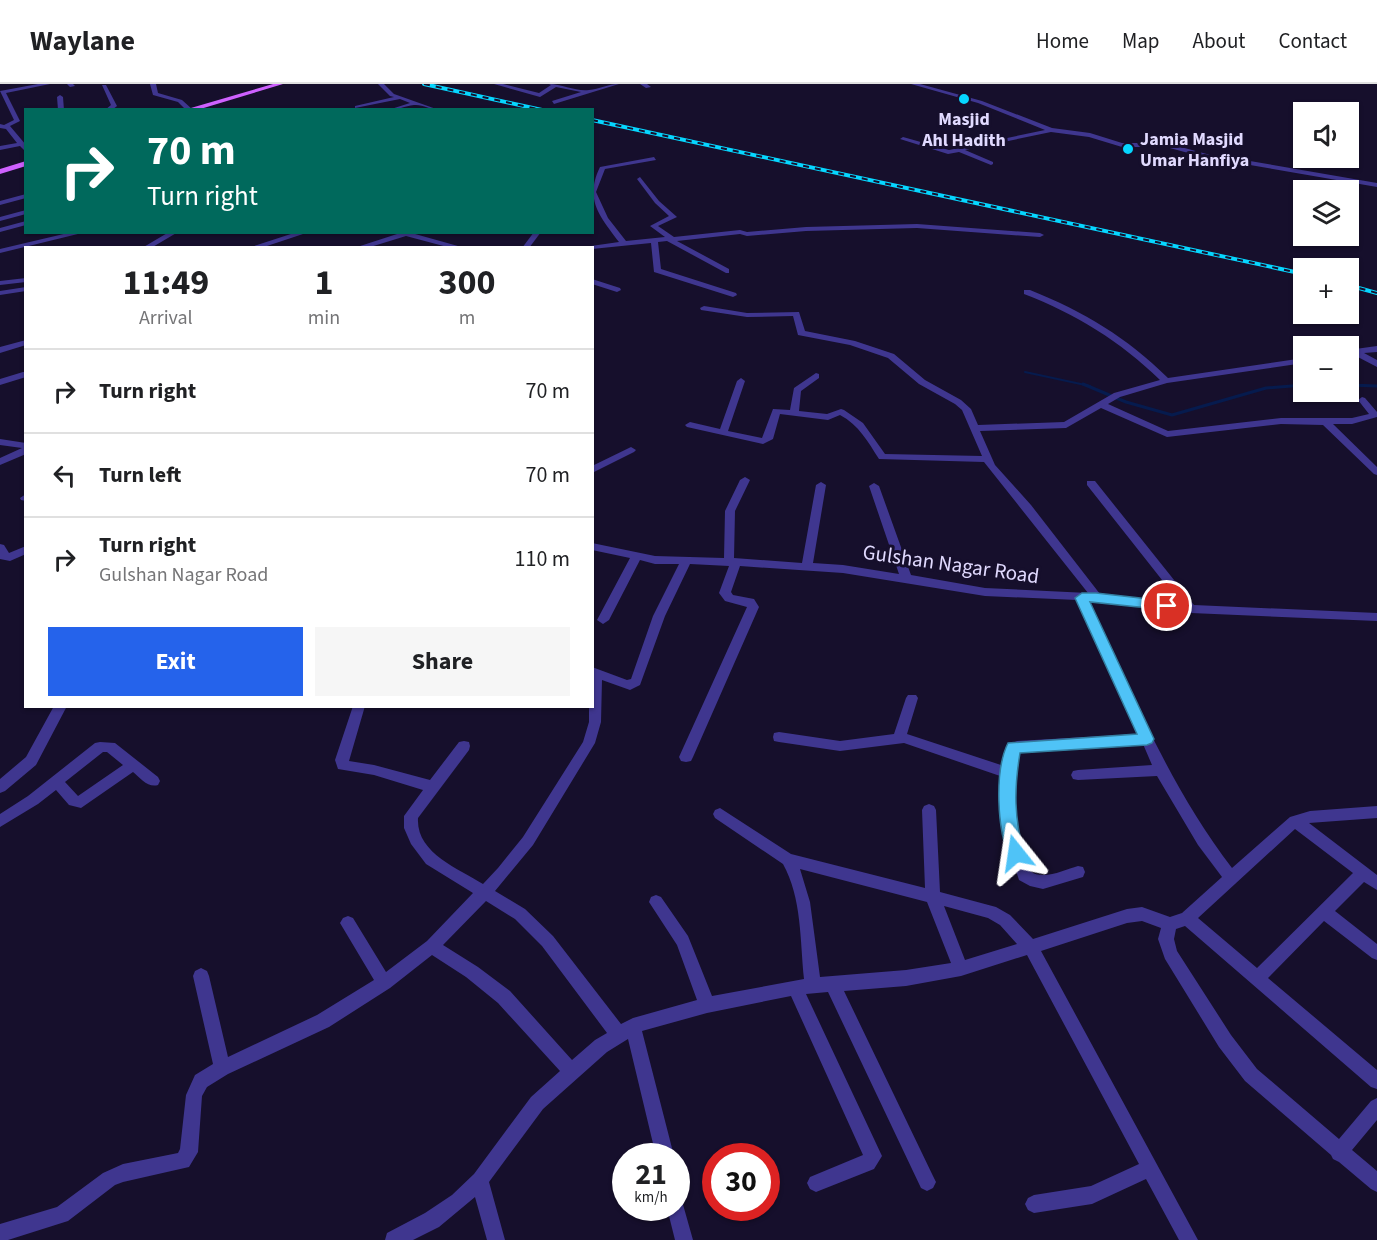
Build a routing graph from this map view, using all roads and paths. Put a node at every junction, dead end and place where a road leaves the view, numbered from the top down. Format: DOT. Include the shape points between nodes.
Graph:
graph roads {
  1 [pos="3,84"];
  2 [pos="47,84"];
  3 [pos="153,84"];
  4 [pos="280,84"];
  5 [pos="381,84"];
  6 [pos="497,84"];
  7 [pos="554,84"];
  8 [pos="616,84"];
  9 [pos="914,84"];
  10 [pos="104,86"];
  11 [pos="3,92"];
  12 [pos="587,93"];
  13 [pos="60,97"];
  14 [pos="399,98"];
  15 [pos="417,102"];
  16 [pos="554,102"];
  17 [pos="357,106"];
  18 [pos="61,108"];
  19 [pos="110,108"];
  20 [pos="187,108"];
  21 [pos="192,108"];
  22 [pos="397,108"];
  23 [pos="432,108"];
  24 [pos="3,126"];
  25 [pos="1051,130"];
  26 [pos="925,136"];
  27 [pos="903,139"];
  28 [pos="20,144"];
  29 [pos="0,148"];
  30 [pos="24,148"];
  31 [pos="962,149"];
  32 [pos="990,154"];
  33 [pos="977,158"];
  34 [pos="654,159"];
  35 [pos="991,163"];
  36 [pos="24,164"];
  37 [pos="596,171"];
  38 [pos="0,172"];
  39 [pos="640,179"];
  40 [pos="1377,184"];
  41 [pos="594,187"];
  42 [pos="24,197"];
  43 [pos="594,197"];
  44 [pos="0,203"];
  45 [pos="24,213"];
  46 [pos="0,219"];
  47 [pos="24,224"];
  48 [pos="0,230"];
  49 [pos="76,234"];
  50 [pos="171,234"];
  51 [pos="299,234"];
  52 [pos="398,234"];
  53 [pos="536,234"];
  54 [pos="417,235"];
  55 [pos="1041,235"];
  56 [pos="672,240"];
  57 [pos="654,241"];
  58 [pos="624,243"];
  59 [pos="43,244"];
  60 [pos="149,246"];
  61 [pos="258,246"];
  62 [pos="363,246"];
  63 [pos="442,246"];
  64 [pos="527,246"];
  65 [pos="594,246"];
  66 [pos="24,247"];
  67 [pos="0,251"];
  68 [pos="24,253"];
  69 [pos="0,259"];
  70 [pos="726,271"];
  71 [pos="24,280"];
  72 [pos="594,282"];
  73 [pos="0,284"];
  74 [pos="24,289"];
  75 [pos="617,290"];
  76 [pos="1028,292"];
  77 [pos="0,293"];
  78 [pos="733,295"];
  79 [pos="704,308"];
  80 [pos="24,343"];
  81 [pos="1377,349"];
  82 [pos="0,350"];
  83 [pos="1359,351"];
  84 [pos="1359,355"];
  85 [pos="1293,362"];
  86 [pos="1377,364"];
  87 [pos="24,375"];
  88 [pos="816,376"];
  89 [pos="741,381"];
  90 [pos="1166,381"];
  91 [pos="0,382"];
  92 [pos="1362,400"];
  93 [pos="1100,404"];
  94 [pos="794,413"];
  95 [pos="1325,422"];
  96 [pos="690,425"];
  97 [pos="974,428"];
  98 [pos="723,433"];
  99 [pos="0,442"];
  100 [pos="24,448"];
  101 [pos="24,449"];
  102 [pos="631,450"];
  103 [pos="987,459"];
  104 [pos="0,462"];
  105 [pos="594,469"];
  106 [pos="1377,472"];
  107 [pos="745,480"];
  108 [pos="1091,483"];
  109 [pos="821,485"];
  110 [pos="874,486"];
  111 [pos="0,548"];
  112 [pos="24,550"];
  113 [pos="595,551"];
  114 [pos="636,557"];
  115 [pos="686,561"];
  116 [pos="733,562"];
  117 [pos="807,566"];
  118 [pos="907,579"];
  119 [pos="1096,597"];
  120 [pos="1082,598"];
  121 [pos="1191,609"];
  122 [pos="1377,617"];
  123 [pos="603,620"];
  124 [pos="594,672"];
  125 [pos="912,698"];
  126 [pos="60,708"];
  127 [pos="359,708"];
  128 [pos="779,737"];
  129 [pos="899,739"];
  130 [pos="1147,739"];
  131 [pos="464,746"];
  132 [pos="686,757"];
  133 [pos="133,765"];
  134 [pos="1161,770"];
  135 [pos="1009,773"];
  136 [pos="1078,775"];
  137 [pos="153,781"];
  138 [pos="57,782"];
  139 [pos="0,787"];
  140 [pos="434,787"];
  141 [pos="929,810"];
  142 [pos="720,814"];
  143 [pos="1376,814"];
  144 [pos="0,821"];
  145 [pos="1295,821"];
  146 [pos="788,860"];
  147 [pos="1078,872"];
  148 [pos="1363,873"];
  149 [pos="1231,878"];
  150 [pos="1377,883"];
  151 [pos="484,892"];
  152 [pos="933,898"];
  153 [pos="656,902"];
  154 [pos="1324,912"];
  155 [pos="1187,918"];
  156 [pos="348,923"];
  157 [pos="1170,924"];
  158 [pos="432,946"];
  159 [pos="1031,948"];
  160 [pos="1377,953"];
  161 [pos="962,969"];
  162 [pos="201,976"];
  163 [pos="1257,978"];
  164 [pos="384,983"];
  165 [pos="832,983"];
  166 [pos="813,985"];
  167 [pos="795,987"];
  168 [pos="707,1005"];
  169 [pos="626,1030"];
  170 [pos="222,1068"];
  171 [pos="572,1071"];
  172 [pos="1377,1081"];
  173 [pos="1377,1107"];
  174 [pos="660,1143"];
  175 [pos="1340,1152"];
  176 [pos="1151,1168"];
  177 [pos="480,1180"];
  178 [pos="927,1182"];
  179 [pos="816,1183"];
  180 [pos="1377,1183"];
  181 [pos="1034,1204"];
  182 [pos="679,1221"];
  183 [pos="0,1233"];
  184 [pos="1186,1239"];
  185 [pos="394,1240"];
  186 [pos="496,1240"];
  187 [pos="684,1240"];
  1 -- 11 [label="street"];
  2 -- 11 [label="street"];
  3 -- 20 [label="street" via="156,94 180,101"];
  4 -- 21 [label="main road"];
  5 -- 14 [label="street"];
  6 -- 7 [label="street" via="540,95"];
  7 -- 12 [label="street"];
  8 -- 12 [label="street"];
  9 -- 25 [label="street" via="980,102"];
  10 -- 19 [label="street" via="114,106"];
  11 -- 24 [label="street" via="16,121"];
  12 -- 16 [label="street"];
  13 -- 18 [label="street"];
  14 -- 15 [label="street"];
  14 -- 17 [label="street"];
  15 -- 22 [label="street"];
  15 -- 23 [label="street"];
  24 -- 28 [label="street"];
  25 -- 31 [label="street"];
  25 -- 40 [label="street" via="1122,145 1155,142 1229,162"];
  26 -- 31 [label="street"];
  27 -- 31 [label="street" via="949,152"];
  28 -- 29 [label="street"];
  28 -- 30 [label="street"];
  31 -- 33 [label="street"];
  32 -- 33 [label="street"];
  33 -- 35 [label="street"];
  34 -- 37 [label="street"];
  36 -- 38 [label="main road"];
  37 -- 41 [label="street"];
  39 -- 56 [label="street" via="674,217 652,226"];
  42 -- 44 [label="street"];
  43 -- 58 [label="street"];
  45 -- 46 [label="street"];
  47 -- 48 [label="street"];
  49 -- 59 [label="street"];
  50 -- 60 [label="street"];
  51 -- 61 [label="street"];
  52 -- 62 [label="street"];
  53 -- 64 [label="street"];
  54 -- 63 [label="street"];
  55 -- 56 [label="street" via="861,226"];
  56 -- 57 [label="street"];
  56 -- 70 [label="street"];
  57 -- 58 [label="street"];
  57 -- 78 [label="street" via="657,270"];
  58 -- 65 [label="street"];
  66 -- 67 [label="street"];
  68 -- 69 [label="street"];
  71 -- 73 [label="street"];
  72 -- 75 [label="street"];
  74 -- 77 [label="street"];
  76 -- 90 [label="street" via="1096,322 1146,360"];
  79 -- 97 [label="street" via="747,315 796,314 801,333 891,356 922,382 958,402 966,409"];
  80 -- 82 [label="street"];
  81 -- 83 [label="street"];
  84 -- 86 [label="street"];
  85 -- 90 [label="street"];
  87 -- 91 [label="street"];
  88 -- 94 [label="street" via="797,390"];
  89 -- 98 [label="street"];
  90 -- 93 [label="street"];
  92 -- 95 [label="street" via="1375,415"];
  93 -- 95 [label="street" via="1167,434 1281,421"];
  93 -- 97 [label="street" via="1066,425"];
  94 -- 98 [label="street" via="776,411 766,441"];
  94 -- 103 [label="street" via="848,415 868,434 882,457"];
  95 -- 106 [label="street"];
  96 -- 98 [label="street"];
  97 -- 103 [label="street"];
  99 -- 100 [label="street"];
  101 -- 104 [label="street"];
  102 -- 105 [label="street"];
  103 -- 119 [label="street"];
  107 -- 116 [label="street" via="729,517"];
  108 -- 121 [label="street"];
  109 -- 117 [label="street"];
  110 -- 118 [label="street"];
  111 -- 112 [label="street" via="4,556 10,557"];
  113 -- 114 [label="street, Gulshan Nagar Road"];
  114 -- 115 [label="street, Gulshan Nagar Road"];
  114 -- 123 [label="street"];
  115 -- 116 [label="street, Gulshan Nagar Road"];
  115 -- 124 [label="street" via="659,616 636,682 624,684"];
  116 -- 117 [label="street, Gulshan Nagar Road"];
  116 -- 132 [label="street" via="725,593 729,598 750,602 753,607"];
  117 -- 118 [label="street, Gulshan Nagar Road"];
  118 -- 120 [label="street, Gulshan Nagar Road" via="985,592"];
  119 -- 120 [label="street, Gulshan Nagar Road"];
  119 -- 121 [label="street, Gulshan Nagar Road"];
  120 -- 130 [label="street"];
  121 -- 122 [label="street, Gulshan Nagar Road"];
  124 -- 151 [label="street" via="595,722 584,754 519,852"];
  125 -- 129 [label="street"];
  126 -- 139 [label="street" via="31,761"];
  127 -- 140 [label="street" via="343,765"];
  128 -- 129 [label="street" via="827,746"];
  129 -- 135 [label="street"];
  130 -- 134 [label="street"];
  130 -- 135 [label="street" via="1017,746 1011,750"];
  131 -- 140 [label="street"];
  133 -- 137 [label="street"];
  133 -- 138 [label="street" via="110,747 100,747"];
  133 -- 138 [label="street" via="81,802 74,801"];
  134 -- 136 [label="street"];
  134 -- 149 [label="street" via="1203,842"];
  135 -- 147 [label="street" via="1008,825 1024,875 1042,882"];
  138 -- 144 [label="street"];
  140 -- 151 [label="street" via="411,816 421,850"];
  141 -- 152 [label="street"];
  142 -- 146 [label="street"];
  143 -- 145 [label="street"];
  145 -- 148 [label="street"];
  145 -- 149 [label="street"];
  146 -- 152 [label="street"];
  146 -- 166 [label="street" via="799,884"];
  148 -- 150 [label="street"];
  148 -- 154 [label="street"];
  149 -- 155 [label="street"];
  151 -- 158 [label="street"];
  151 -- 169 [label="street" via="520,914 546,939"];
  152 -- 159 [label="street" via="991,912 1005,920"];
  152 -- 161 [label="street"];
  153 -- 168 [label="street" via="683,941"];
  154 -- 160 [label="street"];
  154 -- 163 [label="street"];
  155 -- 157 [label="street"];
  155 -- 163 [label="street"];
  156 -- 164 [label="street"];
  157 -- 159 [label="street" via="1142,914 1127,916"];
  157 -- 175 [label="street" via="1166,939 1170,954 1225,1041 1251,1075"];
  158 -- 164 [label="street"];
  158 -- 171 [label="street" via="504,997"];
  159 -- 161 [label="street"];
  159 -- 176 [label="street"];
  161 -- 165 [label="street"];
  162 -- 170 [label="street"];
  163 -- 172 [label="street"];
  164 -- 170 [label="street" via="323,1021"];
  165 -- 166 [label="street"];
  165 -- 178 [label="street"];
  166 -- 167 [label="street"];
  167 -- 168 [label="street"];
  167 -- 179 [label="street" via="873,1156 868,1163"];
  168 -- 169 [label="street"];
  169 -- 171 [label="street"];
  169 -- 174 [label="street"];
  170 -- 183 [label="street" via="197,1087 189,1152 183,1161 123,1173 62,1215"];
  171 -- 177 [label="street" via="528,1113"];
  173 -- 175 [label="street"];
  175 -- 180 [label="street"];
  176 -- 181 [label="street" via="1092,1195"];
  176 -- 184 [label="street"];
  177 -- 185 [label="street" via="432,1220"];
  177 -- 186 [label="street"];
  182 -- 187 [label="street"];
}
